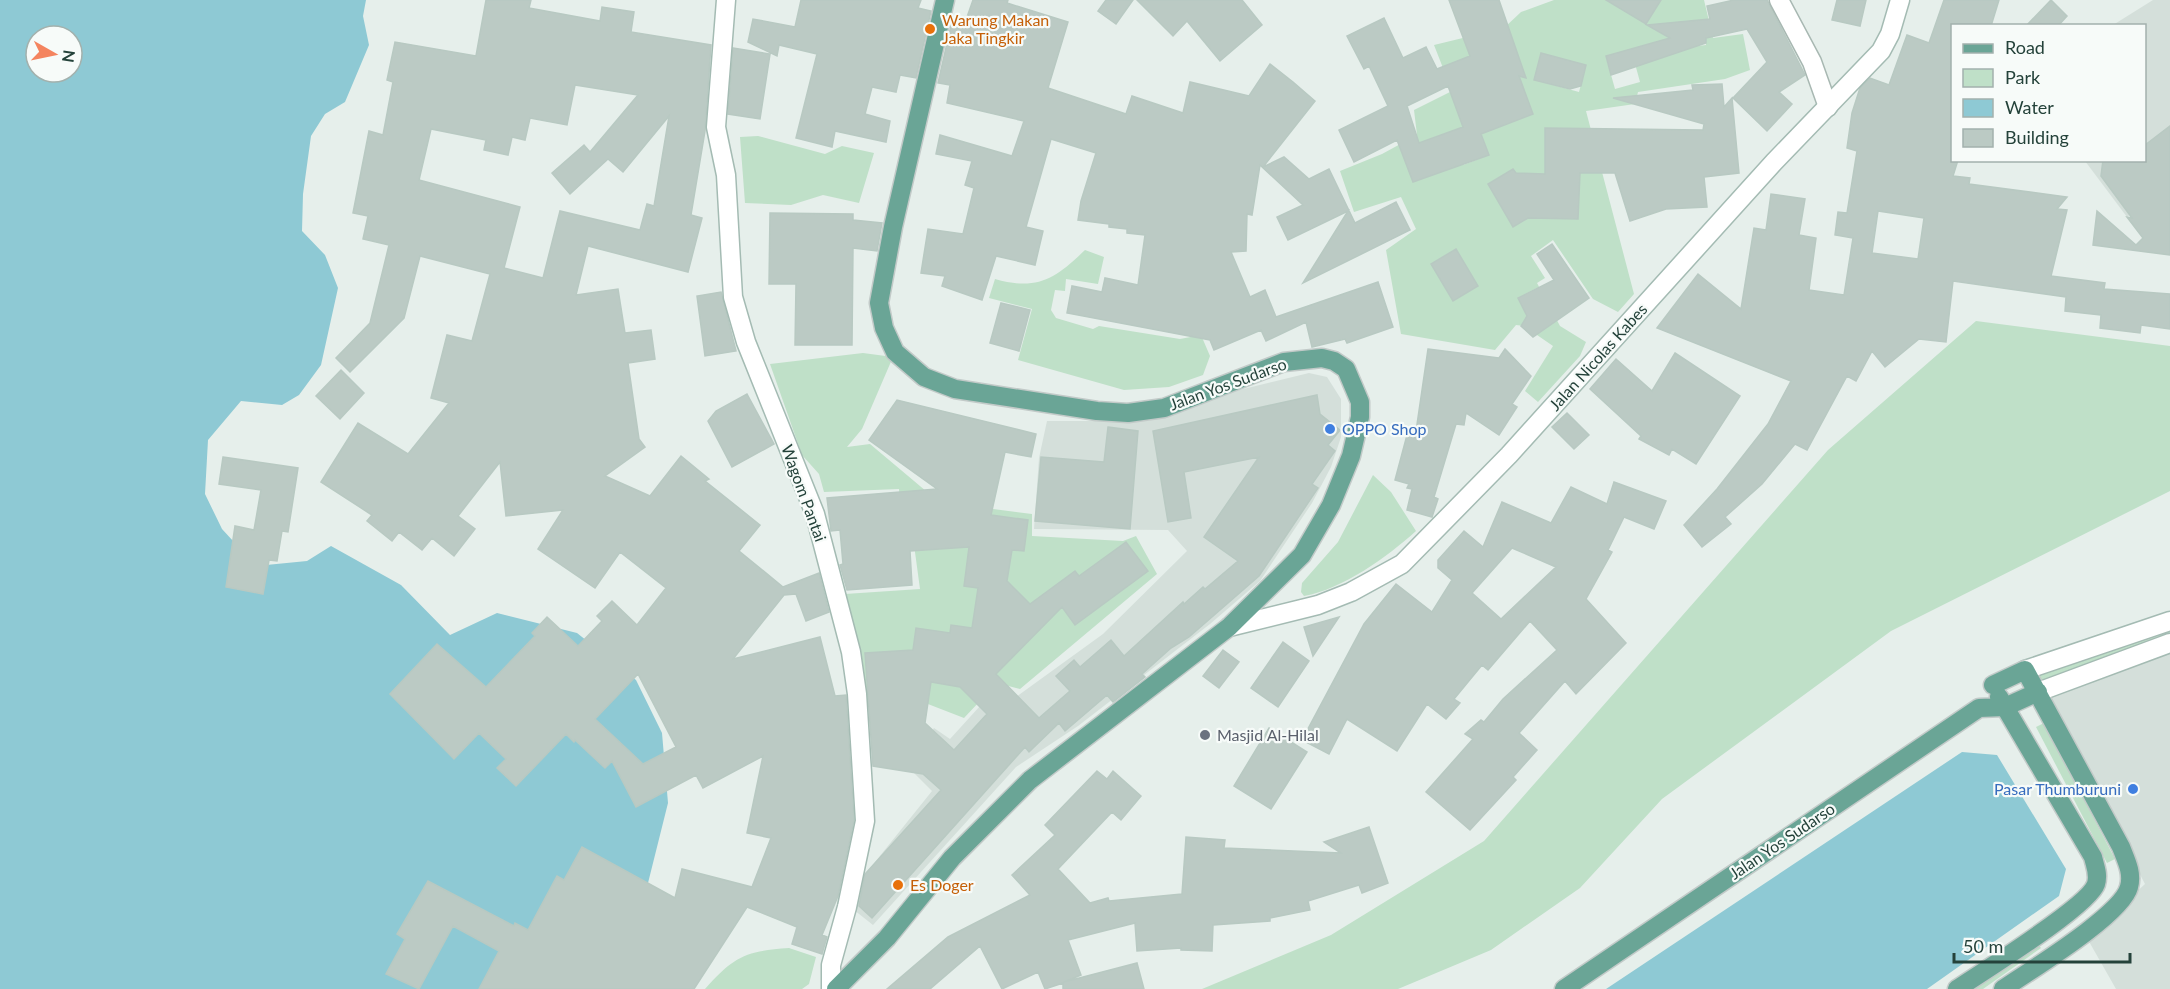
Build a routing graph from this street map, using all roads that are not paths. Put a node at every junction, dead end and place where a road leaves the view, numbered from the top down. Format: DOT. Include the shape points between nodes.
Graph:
graph roads {
  1 [pos="726,0"];
  2 [pos="945,0"];
  3 [pos="1779,0"];
  4 [pos="1900,0"];
  5 [pos="1828,107"];
  6 [pos="2170,621"];
  7 [pos="1229,627"];
  8 [pos="2170,643"];
  9 [pos="2025,670"];
  10 [pos="1993,685"];
  11 [pos="2038,692"];
  12 [pos="2005,707"];
  13 [pos="1979,708"];
  14 [pos="2052,924"];
  15 [pos="2065,945"];
  16 [pos="831,989"];
  17 [pos="836,989"];
  18 [pos="1564,989"];
  19 [pos="1957,989"];
  20 [pos="2003,989"];
  1 -- 16 [label="main road, Wagom Pantai" via="716,127 726,175 733,297 749,351 815,514 851,652 857,694 865,821 831,965"];
  2 -- 7 [label="main road, Jalan Yos Sudarso" via="879,303 884,328 895,352 924,376 955,389 1128,413 1164,408 1303,358 1334,361 1352,379 1360,402 1359,427 1331,505 1302,555"];
  3 -- 5 [label="main road" via="1812,62"];
  4 -- 5 [label="main road, Jalan Nicolas Kabes" via="1881,51"];
  5 -- 7 [label="main road, Jalan Nicolas Kabes" via="1509,455 1402,564 1318,605"];
  6 -- 9 [label="main road"];
  7 -- 17 [label="main road, Jalan Yos Sudarso" via="1030,780 952,858 887,938"];
  8 -- 11 [label="main road"];
  9 -- 10 [label="main road"];
  9 -- 11 [label="main road"];
  10 -- 12 [label="main road"];
  10 -- 13 [label="main road"];
  11 -- 12 [label="main road"];
  11 -- 15 [label="main road" via="2121,847 2131,876 2129,890 2116,905 2075,941"];
  12 -- 13 [label="main road"];
  12 -- 14 [label="main road" via="2093,857 2097,874 2096,886"];
  13 -- 18 [label="main road, Jalan Yos Sudarso"];
  14 -- 15 [label="main road"];
  14 -- 19 [label="main road"];
  15 -- 20 [label="main road"];
}
